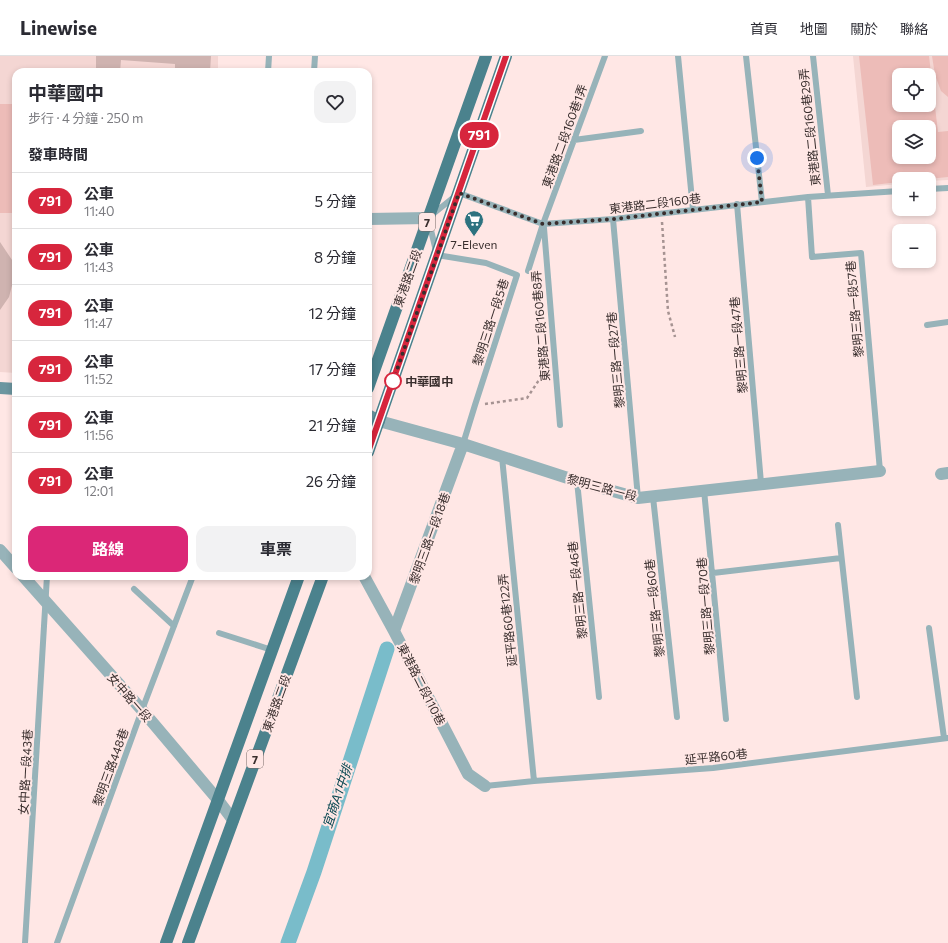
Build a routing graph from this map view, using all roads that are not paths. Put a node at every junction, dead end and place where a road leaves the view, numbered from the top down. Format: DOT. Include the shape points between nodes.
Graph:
graph roads {
  1 [pos="269,56"];
  2 [pos="316,56"];
  3 [pos="486,56"];
  4 [pos="506,56"];
  5 [pos="605,56"];
  6 [pos="678,56"];
  7 [pos="746,56"];
  8 [pos="813,56"];
  9 [pos="268,68"];
  10 [pos="314,68"];
  11 [pos="641,131"];
  12 [pos="574,140"];
  13 [pos="948,188"];
  14 [pos="936,189"];
  15 [pos="892,191"];
  16 [pos="459,193"];
  17 [pos="828,195"];
  18 [pos="808,197"];
  19 [pos="762,202"];
  20 [pos="736,204"];
  21 [pos="693,210"];
  22 [pos="428,218"];
  23 [pos="372,219"];
  24 [pos="614,219"];
  25 [pos="543,224"];
  26 [pos="437,255"];
  27 [pos="528,271"];
  28 [pos="948,322"];
  29 [pos="927,325"];
  30 [pos="372,377"];
  31 [pos="0,388"];
  32 [pos="12,389"];
  33 [pos="372,417"];
  34 [pos="379,421"];
  35 [pos="560,425"];
  36 [pos="372,441"];
  37 [pos="463,444"];
  38 [pos="502,457"];
  39 [pos="880,470"];
  40 [pos="577,481"];
  41 [pos="761,483"];
  42 [pos="704,490"];
  43 [pos="653,497"];
  44 [pos="638,498"];
  45 [pos="838,525"];
  46 [pos="0,550"];
  47 [pos="842,558"];
  48 [pos="12,564"];
  49 [pos="713,573"];
  50 [pos="27,580"];
  51 [pos="47,580"];
  52 [pos="191,580"];
  53 [pos="298,580"];
  54 [pos="322,580"];
  55 [pos="366,580"];
  56 [pos="134,589"];
  57 [pos="46,601"];
  58 [pos="174,626"];
  59 [pos="929,628"];
  60 [pos="394,631"];
  61 [pos="219,634"];
  62 [pos="272,650"];
  63 [pos="599,697"];
  64 [pos="857,697"];
  65 [pos="142,710"];
  66 [pos="678,718"];
  67 [pos="726,719"];
  68 [pos="946,738"];
  69 [pos="534,781"];
  70 [pos="485,786"];
  71 [pos="218,800"];
  72 [pos="233,820"];
  73 [pos="26,943"];
  74 [pos="57,943"];
  75 [pos="166,943"];
  76 [pos="188,943"];
  1 -- 9 [label="lane"];
  2 -- 10 [label="lane"];
  3 -- 22 [label="main road, 東港路二段 / 7"];
  4 -- 16 [label="main road, 東港路二段 / 7"];
  5 -- 12 [label="lane, 東港路二段160巷1弄"];
  6 -- 21 [label="lane"];
  7 -- 19 [label="lane"];
  8 -- 17 [label="lane, 東港路二段160巷29弄"];
  11 -- 12 [label="lane"];
  12 -- 25 [label="lane, 東港路二段160巷1弄"];
  13 -- 14 [label="lane"];
  15 -- 17 [label="lane, 東港路二段160巷"];
  16 -- 22 [label="lane"];
  16 -- 25 [label="lane, 東港路二段160巷"];
  16 -- 26 [label="main road, 東港路二段 / 7"];
  17 -- 18 [label="lane, 東港路二段160巷"];
  18 -- 19 [label="lane, 東港路二段160巷"];
  18 -- 39 [label="lane, 黎明三路一段57巷" via="812,257 861,253"];
  19 -- 20 [label="lane, 東港路二段160巷"];
  20 -- 21 [label="lane, 東港路二段160巷"];
  20 -- 41 [label="lane, 黎明三路一段47巷"];
  21 -- 24 [label="lane, 東港路二段160巷"];
  22 -- 23 [label="street"];
  22 -- 26 [label="lane"];
  22 -- 30 [label="main road, 東港路二段 / 7"];
  24 -- 25 [label="lane, 東港路二段160巷"];
  24 -- 44 [label="lane, 黎明三路一段27巷"];
  25 -- 27 [label="lane, 東港路二段160巷1弄"];
  25 -- 35 [label="lane, 東港路二段160巷8弄"];
  26 -- 34 [label="main road, 東港路二段 / 7"];
  26 -- 37 [label="lane, 黎明三路一段5巷" via="486,263 517,275"];
  28 -- 29 [label="lane"];
  31 -- 32 [label="street"];
  33 -- 34 [label="street"];
  34 -- 36 [label="main road, 東港路二段 / 7"];
  34 -- 37 [label="street, 黎明三路一段"];
  37 -- 38 [label="street, 黎明三路一段"];
  37 -- 60 [label="street, 黎明三路一段18巷"];
  38 -- 40 [label="street, 黎明三路一段"];
  38 -- 69 [label="lane, 延平路60巷122弄"];
  39 -- 41 [label="street, 黎明三路一段"];
  40 -- 44 [label="street, 黎明三路一段"];
  40 -- 63 [label="lane, 黎明三路一段46巷"];
  41 -- 42 [label="street, 黎明三路一段"];
  42 -- 43 [label="street, 黎明三路一段"];
  42 -- 49 [label="lane, 黎明三路一段70巷"];
  43 -- 44 [label="street, 黎明三路一段"];
  43 -- 66 [label="lane, 黎明三路一段60巷"];
  45 -- 47 [label="lane"];
  46 -- 48 [label="street"];
  47 -- 49 [label="lane"];
  47 -- 64 [label="lane"];
  49 -- 67 [label="lane, 黎明三路一段70巷"];
  50 -- 57 [label="street, 女中路一段"];
  51 -- 57 [label="lane, 女中路一段43巷"];
  52 -- 58 [label="lane, 黎明三路448巷"];
  53 -- 62 [label="main road, 東港路二段 / 7"];
  54 -- 72 [label="main road, 東港路二段 / 7"];
  55 -- 60 [label="street, 東港路二段110巷"];
  56 -- 58 [label="lane"];
  57 -- 65 [label="street, 女中路一段"];
  57 -- 73 [label="lane, 女中路一段43巷"];
  58 -- 65 [label="lane, 黎明三路448巷"];
  59 -- 68 [label="lane"];
  60 -- 70 [label="street, 東港路二段110巷" via="468,774"];
  61 -- 62 [label="lane"];
  62 -- 71 [label="main road, 東港路二段 / 7"];
  65 -- 71 [label="street, 女中路一段"];
  65 -- 74 [label="lane, 黎明三路448巷"];
  68 -- 69 [label="lane, 延平路60巷" via="713,768"];
  69 -- 70 [label="lane, 延平路60巷"];
  71 -- 72 [label="street, 女中路一段"];
  71 -- 75 [label="main road, 東港路二段 / 7"];
  72 -- 76 [label="main road, 東港路二段 / 7"];
}
